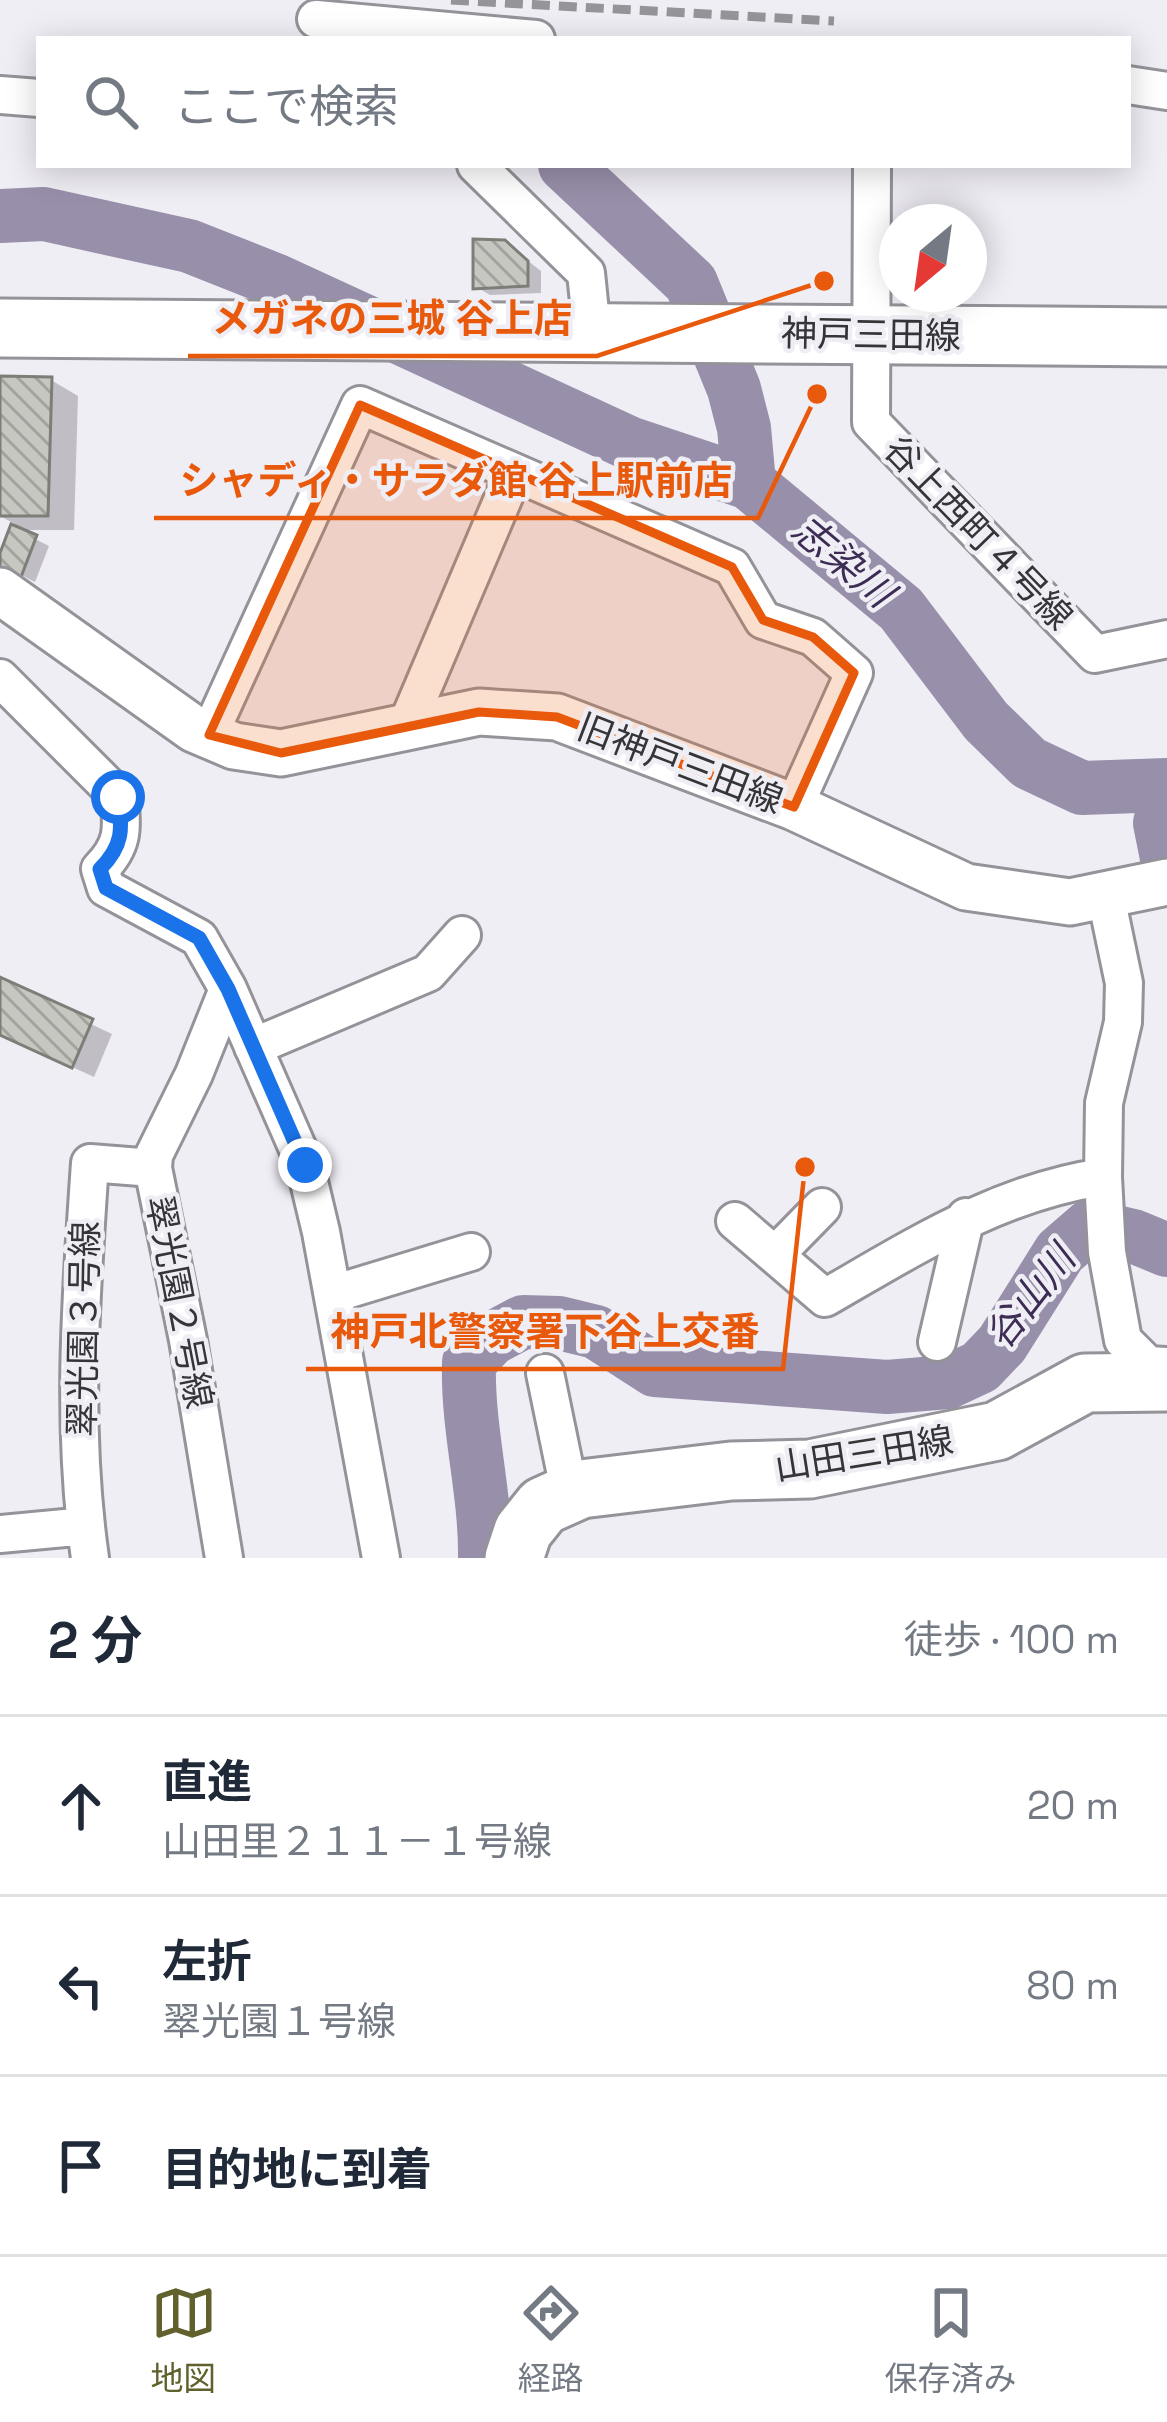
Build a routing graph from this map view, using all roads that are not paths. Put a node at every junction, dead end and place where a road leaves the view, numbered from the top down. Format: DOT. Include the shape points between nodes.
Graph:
graph roads {
  1 [pos="323,19"];
  2 [pos="504,36"];
  3 [pos="1131,85"];
  4 [pos="1167,91"];
  5 [pos="0,95"];
  6 [pos="36,98"];
  7 [pos="479,168"];
  8 [pos="872,168"];
  9 [pos="0,328"];
  10 [pos="567,332"];
  11 [pos="874,334"];
  12 [pos="1167,337"];
  13 [pos="514,473"];
  14 [pos="0,592"];
  15 [pos="1167,639"];
  16 [pos="0,678"];
  17 [pos="406,727"];
  18 [pos="208,735"];
  19 [pos="794,807"];
  20 [pos="1167,882"];
  21 [pos="1107,896"];
  22 [pos="462,935"];
  23 [pos="228,989"];
  24 [pos="253,1047"];
  25 [pos="153,1168"];
  26 [pos="1104,1192"];
  27 [pos="822,1207"];
  28 [pos="966,1216"];
  29 [pos="735,1220"];
  30 [pos="471,1252"];
  31 [pos="775,1255"];
  32 [pos="333,1294"];
  33 [pos="937,1342"];
  34 [pos="1167,1366"];
  35 [pos="545,1372"];
  36 [pos="1167,1382"];
  37 [pos="570,1494"];
  38 [pos="0,1534"];
  39 [pos="88,1542"];
  40 [pos="510,1557"];
  41 [pos="224,1558"];
  42 [pos="381,1558"];
  1 -- 2 [label="street"];
  3 -- 4 [label="street"];
  5 -- 6 [label="street"];
  7 -- 10 [label="street" via="586,274"];
  8 -- 11 [label="street"];
  9 -- 10 [label="main road, 神戸三田線"];
  10 -- 11 [label="main road, 神戸三田線"];
  11 -- 12 [label="main road, 神戸三田線"];
  11 -- 15 [label="street, 谷上西町４号線" via="871,422 1095,654"];
  13 -- 17 [label="street"];
  13 -- 18 [label="street" via="360,404"];
  13 -- 19 [label="street" via="732,567 763,620 813,637 854,673"];
  14 -- 18 [label="street, 旧神戸三田線"];
  16 -- 23 [label="street" via="118,797 119,849 100,869 106,888 199,938"];
  17 -- 18 [label="street, 旧神戸三田線" via="281,752"];
  17 -- 19 [label="street, 旧神戸三田線" via="479,712 556,717"];
  19 -- 21 [label="street, 旧神戸三田線" via="966,886 1070,902"];
  20 -- 21 [label="street, 旧神戸三田線"];
  21 -- 26 [label="street" via="1124,983 1104,1103"];
  22 -- 24 [label="street" via="428,973"];
  23 -- 24 [label="street"];
  23 -- 25 [label="street, 翠光園２号線"];
  24 -- 32 [label="street" via="305,1165"];
  25 -- 39 [label="street, 翠光園３号線" via="90,1163 79,1352"];
  25 -- 41 [label="street, 翠光園２号線"];
  26 -- 28 [label="street" via="1063,1183"];
  26 -- 34 [label="street" via="1123,1340 1148,1366"];
  27 -- 31 [label="street"];
  28 -- 31 [label="street" via="825,1298"];
  28 -- 33 [label="street"];
  29 -- 31 [label="street"];
  30 -- 32 [label="street"];
  32 -- 42 [label="street"];
  35 -- 37 [label="street"];
  36 -- 37 [label="main road, 山田三田線" via="1085,1384 998,1431 810,1469 730,1471"];
  37 -- 40 [label="main road, 山田三田線" via="543,1506"];
  38 -- 39 [label="street"];
}
